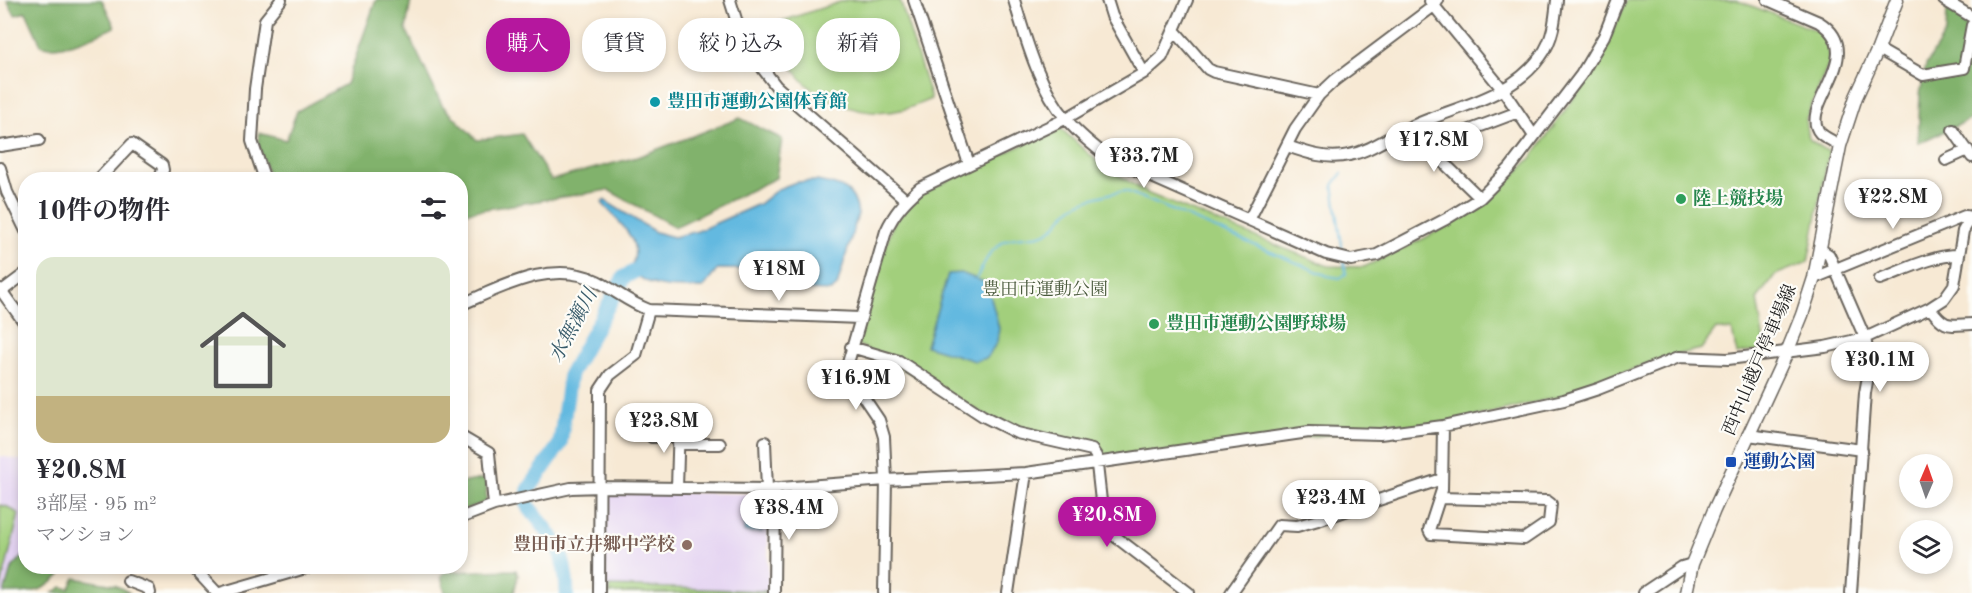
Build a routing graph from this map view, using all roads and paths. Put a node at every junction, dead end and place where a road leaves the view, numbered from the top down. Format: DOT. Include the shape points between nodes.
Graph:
graph roads {
  1 [pos="281,0"];
  2 [pos="730,0"];
  3 [pos="914,0"];
  4 [pos="1014,0"];
  5 [pos="1107,0"];
  6 [pos="1187,0"];
  7 [pos="1557,0"];
  8 [pos="1618,0"];
  9 [pos="1768,0"];
  10 [pos="1897,0"];
  11 [pos="1944,0"];
  12 [pos="1434,2"];
  13 [pos="1972,17"];
  14 [pos="1972,24"];
  15 [pos="1174,30"];
  16 [pos="1878,49"];
  17 [pos="1144,73"];
  18 [pos="1503,90"];
  19 [pos="1319,95"];
  20 [pos="1518,112"];
  21 [pos="1065,119"];
  22 [pos="1408,128"];
  23 [pos="1953,130"];
  24 [pos="1534,136"];
  25 [pos="39,140"];
  26 [pos="0,146"];
  27 [pos="1287,146"];
  28 [pos="1840,146"];
  29 [pos="1432,151"];
  30 [pos="1970,153"];
  31 [pos="1946,160"];
  32 [pos="969,164"];
  33 [pos="0,168"];
  34 [pos="106,172"];
  35 [pos="162,172"];
  36 [pos="262,172"];
  37 [pos="1480,198"];
  38 [pos="906,200"];
  39 [pos="18,214"];
  40 [pos="1972,216"];
  41 [pos="1249,220"];
  42 [pos="1820,249"];
  43 [pos="1959,255"];
  44 [pos="1836,270"];
  45 [pos="18,278"];
  46 [pos="1814,278"];
  47 [pos="1880,279"];
  48 [pos="1,290"];
  49 [pos="468,302"];
  50 [pos="1930,308"];
  51 [pos="649,310"];
  52 [pos="18,314"];
  53 [pos="860,318"];
  54 [pos="1972,324"];
  55 [pos="1865,338"];
  56 [pos="851,347"];
  57 [pos="1787,352"];
  58 [pos="679,421"];
  59 [pos="1443,426"];
  60 [pos="1748,435"];
  61 [pos="652,437"];
  62 [pos="678,440"];
  63 [pos="468,441"];
  64 [pos="765,442"];
  65 [pos="720,444"];
  66 [pos="1862,450"];
  67 [pos="1097,462"];
  68 [pos="1026,473"];
  69 [pos="1442,478"];
  70 [pos="886,480"];
  71 [pos="601,487"];
  72 [pos="677,488"];
  73 [pos="771,489"];
  74 [pos="1440,498"];
  75 [pos="494,505"];
  76 [pos="468,515"];
  77 [pos="1692,564"];
  78 [pos="200,574"];
  79 [pos="284,574"];
  80 [pos="128,581"];
  81 [pos="150,593"];
  82 [pos="218,593"];
  83 [pos="599,593"];
  84 [pos="774,593"];
  85 [pos="884,593"];
  86 [pos="1008,593"];
  87 [pos="1189,593"];
  88 [pos="1231,593"];
  89 [pos="1643,593"];
  90 [pos="1686,593"];
  91 [pos="1851,593"];
  1 -- 36 [label="street" via="265,20 255,89 252,141"];
  2 -- 38 [label="street" via="739,29 776,86"];
  3 -- 32 [label="street"];
  4 -- 21 [label="street" via="1033,63"];
  5 -- 17 [label="street"];
  6 -- 15 [label="street"];
  7 -- 18 [label="street" via="1552,36 1542,56"];
  8 -- 24 [label="street" via="1604,36 1581,75"];
  9 -- 28 [label="street" via="1827,26 1837,44 1837,63 1816,118 1821,134"];
  10 -- 16 [label="main road, 西中山越戸停車場線"];
  11 -- 13 [label="street"];
  12 -- 18 [label="street"];
  12 -- 19 [label="street"];
  14 -- 16 [label="street" via="1964,68 1923,75"];
  15 -- 17 [label="street" via="1162,57"];
  15 -- 19 [label="street" via="1214,72"];
  16 -- 28 [label="main road, 西中山越戸停車場線"];
  17 -- 21 [label="street"];
  18 -- 20 [label="street"];
  18 -- 22 [label="street"];
  19 -- 27 [label="street"];
  20 -- 24 [label="street"];
  20 -- 29 [label="street" via="1465,132"];
  21 -- 32 [label="street"];
  21 -- 41 [label="street" via="1109,158"];
  22 -- 27 [label="street" via="1349,156 1320,156"];
  22 -- 29 [label="street"];
  23 -- 30 [label="street"];
  24 -- 37 [label="street"];
  25 -- 26 [label="street"];
  27 -- 41 [label="street"];
  28 -- 42 [label="main road, 西中山越戸停車場線"];
  29 -- 37 [label="street"];
  30 -- 31 [label="street"];
  32 -- 38 [label="street" via="920,188"];
  33 -- 39 [label="street"];
  34 -- 35 [label="street" via="132,144 162,165"];
  37 -- 41 [label="street" via="1377,255 1351,260 1326,254"];
  38 -- 53 [label="street" via="886,231"];
  40 -- 43 [label="street" via="1962,231"];
  40 -- 44 [label="street"];
  42 -- 44 [label="street" via="1829,255"];
  42 -- 46 [label="main road, 西中山越戸停車場線"];
  43 -- 47 [label="street"];
  43 -- 50 [label="street" via="1954,285 1944,299"];
  44 -- 46 [label="street"];
  44 -- 55 [label="street"];
  45 -- 48 [label="street"];
  46 -- 57 [label="main road, 西中山越戸停車場線"];
  48 -- 52 [label="street"];
  49 -- 51 [label="street" via="554,272 585,276"];
  50 -- 54 [label="street" via="1947,325"];
  50 -- 55 [label="street"];
  51 -- 53 [label="street"];
  51 -- 71 [label="street" via="636,355 610,375 600,390"];
  53 -- 56 [label="street"];
  55 -- 57 [label="street"];
  55 -- 66 [label="street" via="1870,365"];
  56 -- 67 [label="street" via="899,361 983,416 1017,433 1092,450"];
  56 -- 70 [label="street" via="848,363 854,383 883,431"];
  57 -- 59 [label="street" via="1728,359 1678,357 1564,400"];
  57 -- 60 [label="main road, 西中山越戸停車場線"];
  58 -- 62 [label="street"];
  59 -- 67 [label="street" via="1380,434 1310,432"];
  59 -- 69 [label="street"];
  60 -- 66 [label="street"];
  60 -- 77 [label="main road, 西中山越戸停車場線"];
  61 -- 62 [label="street"];
  62 -- 65 [label="street"];
  62 -- 72 [label="street"];
  63 -- 75 [label="street" via="489,453"];
  64 -- 73 [label="street"];
  66 -- 91 [label="street"];
  67 -- 68 [label="street"];
  67 -- 87 [label="street" via="1103,519 1108,531"];
  68 -- 70 [label="street"];
  68 -- 86 [label="street"];
  69 -- 74 [label="street"];
  69 -- 88 [label="street" via="1318,520 1279,525"];
  70 -- 73 [label="street"];
  70 -- 85 [label="street"];
  71 -- 72 [label="street"];
  71 -- 75 [label="street" via="564,489"];
  71 -- 83 [label="street"];
  72 -- 73 [label="street"];
  73 -- 84 [label="street"];
  74 -- 74 [label="street" via="1431,534 1524,539 1549,522 1551,504 1547,501"];
  75 -- 76 [label="street"];
  77 -- 89 [label="street"];
  77 -- 90 [label="main road, 西中山越戸停車場線"];
  78 -- 82 [label="street"];
  79 -- 82 [label="street"];
  80 -- 81 [label="street" via="149,589"];
}
